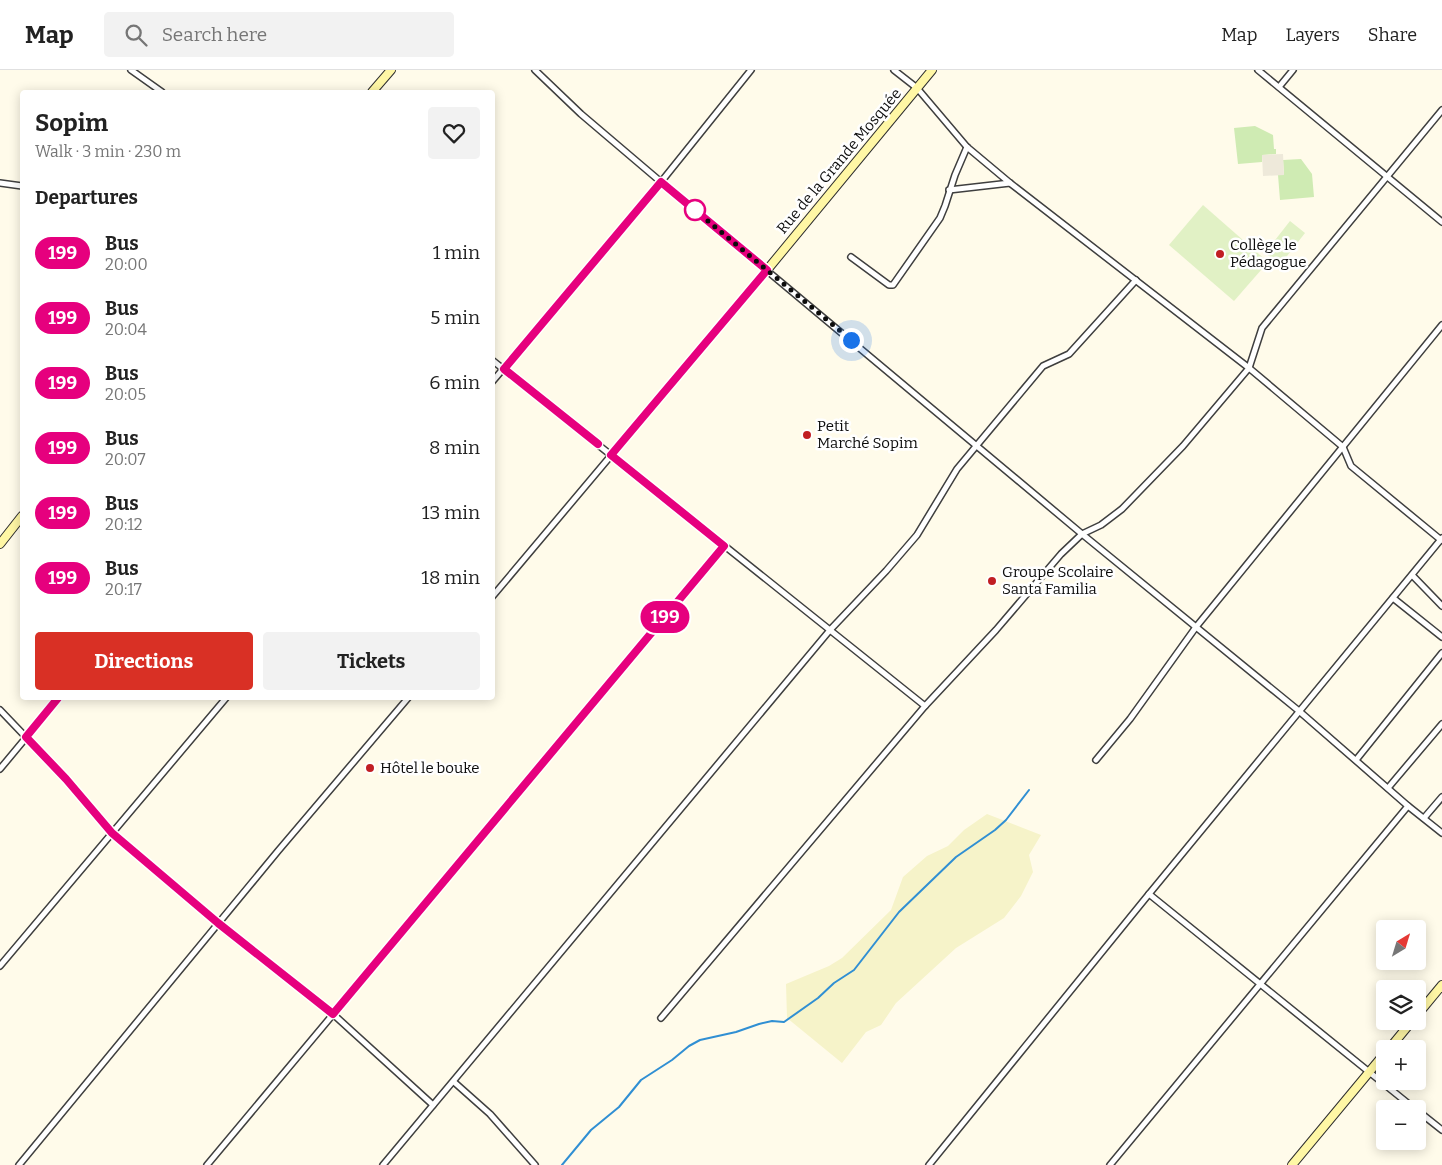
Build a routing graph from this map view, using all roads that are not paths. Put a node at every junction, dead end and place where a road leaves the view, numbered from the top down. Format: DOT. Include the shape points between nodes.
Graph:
graph roads {
  1 [pos="131,70"];
  2 [pos="390,70"];
  3 [pos="534,70"];
  4 [pos="751,70"];
  5 [pos="894,70"];
  6 [pos="932,70"];
  7 [pos="1258,70"];
  8 [pos="1293,70"];
  9 [pos="1279,87"];
  10 [pos="917,88"];
  11 [pos="159,90"];
  12 [pos="374,90"];
  13 [pos="1442,110"];
  14 [pos="968,147"];
  15 [pos="1386,177"];
  16 [pos="661,182"];
  17 [pos="0,183"];
  18 [pos="1010,183"];
  19 [pos="20,186"];
  20 [pos="950,190"];
  21 [pos="1442,222"];
  22 [pos="851,257"];
  23 [pos="767,270"];
  24 [pos="1136,280"];
  25 [pos="1442,325"];
  26 [pos="495,362"];
  27 [pos="1249,368"];
  28 [pos="504,369"];
  29 [pos="495,379"];
  30 [pos="977,444"];
  31 [pos="1343,446"];
  32 [pos="611,455"];
  33 [pos="20,519"];
  34 [pos="1082,534"];
  35 [pos="1441,539"];
  36 [pos="0,544"];
  37 [pos="724,546"];
  38 [pos="1412,575"];
  39 [pos="495,593"];
  40 [pos="1393,598"];
  41 [pos="1442,606"];
  42 [pos="1196,627"];
  43 [pos="830,630"];
  44 [pos="1442,637"];
  45 [pos="1442,653"];
  46 [pos="56,700"];
  47 [pos="224,700"];
  48 [pos="406,700"];
  49 [pos="924,706"];
  50 [pos="0,710"];
  51 [pos="1299,712"];
  52 [pos="1442,724"];
  53 [pos="26,737"];
  54 [pos="1096,760"];
  55 [pos="1356,760"];
  56 [pos="0,769"];
  57 [pos="1388,788"];
  58 [pos="1442,797"];
  59 [pos="1408,806"];
  60 [pos="1424,818"];
  61 [pos="112,833"];
  62 [pos="1442,833"];
  63 [pos="1149,894"];
  64 [pos="218,923"];
  65 [pos="0,966"];
  66 [pos="1261,984"];
  67 [pos="1442,985"];
  68 [pos="1426,1004"];
  69 [pos="333,1014"];
  70 [pos="661,1018"];
  71 [pos="1405,1030"];
  72 [pos="1396,1040"];
  73 [pos="1376,1064"];
  74 [pos="1369,1072"];
  75 [pos="454,1082"];
  76 [pos="1404,1100"];
  77 [pos="434,1105"];
  78 [pos="1426,1118"];
  79 [pos="1442,1130"];
  80 [pos="19,1165"];
  81 [pos="207,1165"];
  82 [pos="383,1165"];
  83 [pos="535,1165"];
  84 [pos="929,1165"];
  85 [pos="1110,1165"];
  86 [pos="1293,1165"];
  1 -- 11 [label="street"];
  2 -- 12 [label="street"];
  3 -- 16 [label="street"];
  4 -- 16 [label="street"];
  5 -- 10 [label="street"];
  6 -- 10 [label="street, Rue de la Grande Mosquée"];
  7 -- 9 [label="street"];
  8 -- 9 [label="street"];
  9 -- 15 [label="street"];
  10 -- 14 [label="street"];
  10 -- 23 [label="street, Rue de la Grande Mosquée"];
  13 -- 15 [label="street"];
  14 -- 18 [label="street"];
  14 -- 20 [label="street"];
  15 -- 21 [label="street"];
  15 -- 27 [label="street" via="1262,328"];
  16 -- 23 [label="street"];
  16 -- 28 [label="street"];
  17 -- 19 [label="street"];
  18 -- 20 [label="street"];
  18 -- 24 [label="street"];
  20 -- 22 [label="street" via="940,218 893,285"];
  23 -- 30 [label="street"];
  23 -- 32 [label="street"];
  24 -- 27 [label="street"];
  24 -- 30 [label="street" via="1069,354 1044,366"];
  25 -- 31 [label="street"];
  26 -- 28 [label="street"];
  27 -- 31 [label="street"];
  27 -- 34 [label="street" via="1122,509 1101,526"];
  28 -- 29 [label="street"];
  28 -- 32 [label="street"];
  30 -- 34 [label="street"];
  30 -- 43 [label="street" via="957,469 917,535"];
  31 -- 35 [label="street" via="1351,466"];
  31 -- 42 [label="street"];
  32 -- 37 [label="street"];
  32 -- 39 [label="street"];
  33 -- 36 [label="street"];
  34 -- 42 [label="street"];
  34 -- 49 [label="street"];
  35 -- 38 [label="street"];
  37 -- 43 [label="street"];
  37 -- 69 [label="street"];
  38 -- 40 [label="street"];
  38 -- 41 [label="street"];
  40 -- 44 [label="street"];
  40 -- 51 [label="street"];
  42 -- 51 [label="street"];
  42 -- 54 [label="street" via="1130,719"];
  43 -- 49 [label="street"];
  43 -- 75 [label="street"];
  45 -- 55 [label="street"];
  46 -- 53 [label="street"];
  47 -- 61 [label="street"];
  48 -- 64 [label="street"];
  49 -- 70 [label="street"];
  50 -- 53 [label="street"];
  51 -- 55 [label="street"];
  51 -- 63 [label="street"];
  52 -- 57 [label="street"];
  53 -- 56 [label="street"];
  53 -- 61 [label="street"];
  55 -- 57 [label="street"];
  57 -- 59 [label="street"];
  58 -- 60 [label="street"];
  59 -- 60 [label="street"];
  59 -- 66 [label="street"];
  60 -- 62 [label="street"];
  61 -- 64 [label="street"];
  61 -- 65 [label="street"];
  63 -- 66 [label="street"];
  63 -- 84 [label="street"];
  64 -- 69 [label="street"];
  64 -- 80 [label="street"];
  66 -- 74 [label="street"];
  66 -- 85 [label="street"];
  67 -- 68 [label="street"];
  69 -- 77 [label="street"];
  69 -- 81 [label="street"];
  71 -- 72 [label="street"];
  73 -- 74 [label="street"];
  74 -- 76 [label="street"];
  74 -- 86 [label="street"];
  75 -- 77 [label="street"];
  75 -- 83 [label="street" via="490,1114"];
  77 -- 82 [label="street"];
  78 -- 79 [label="street"];
}
